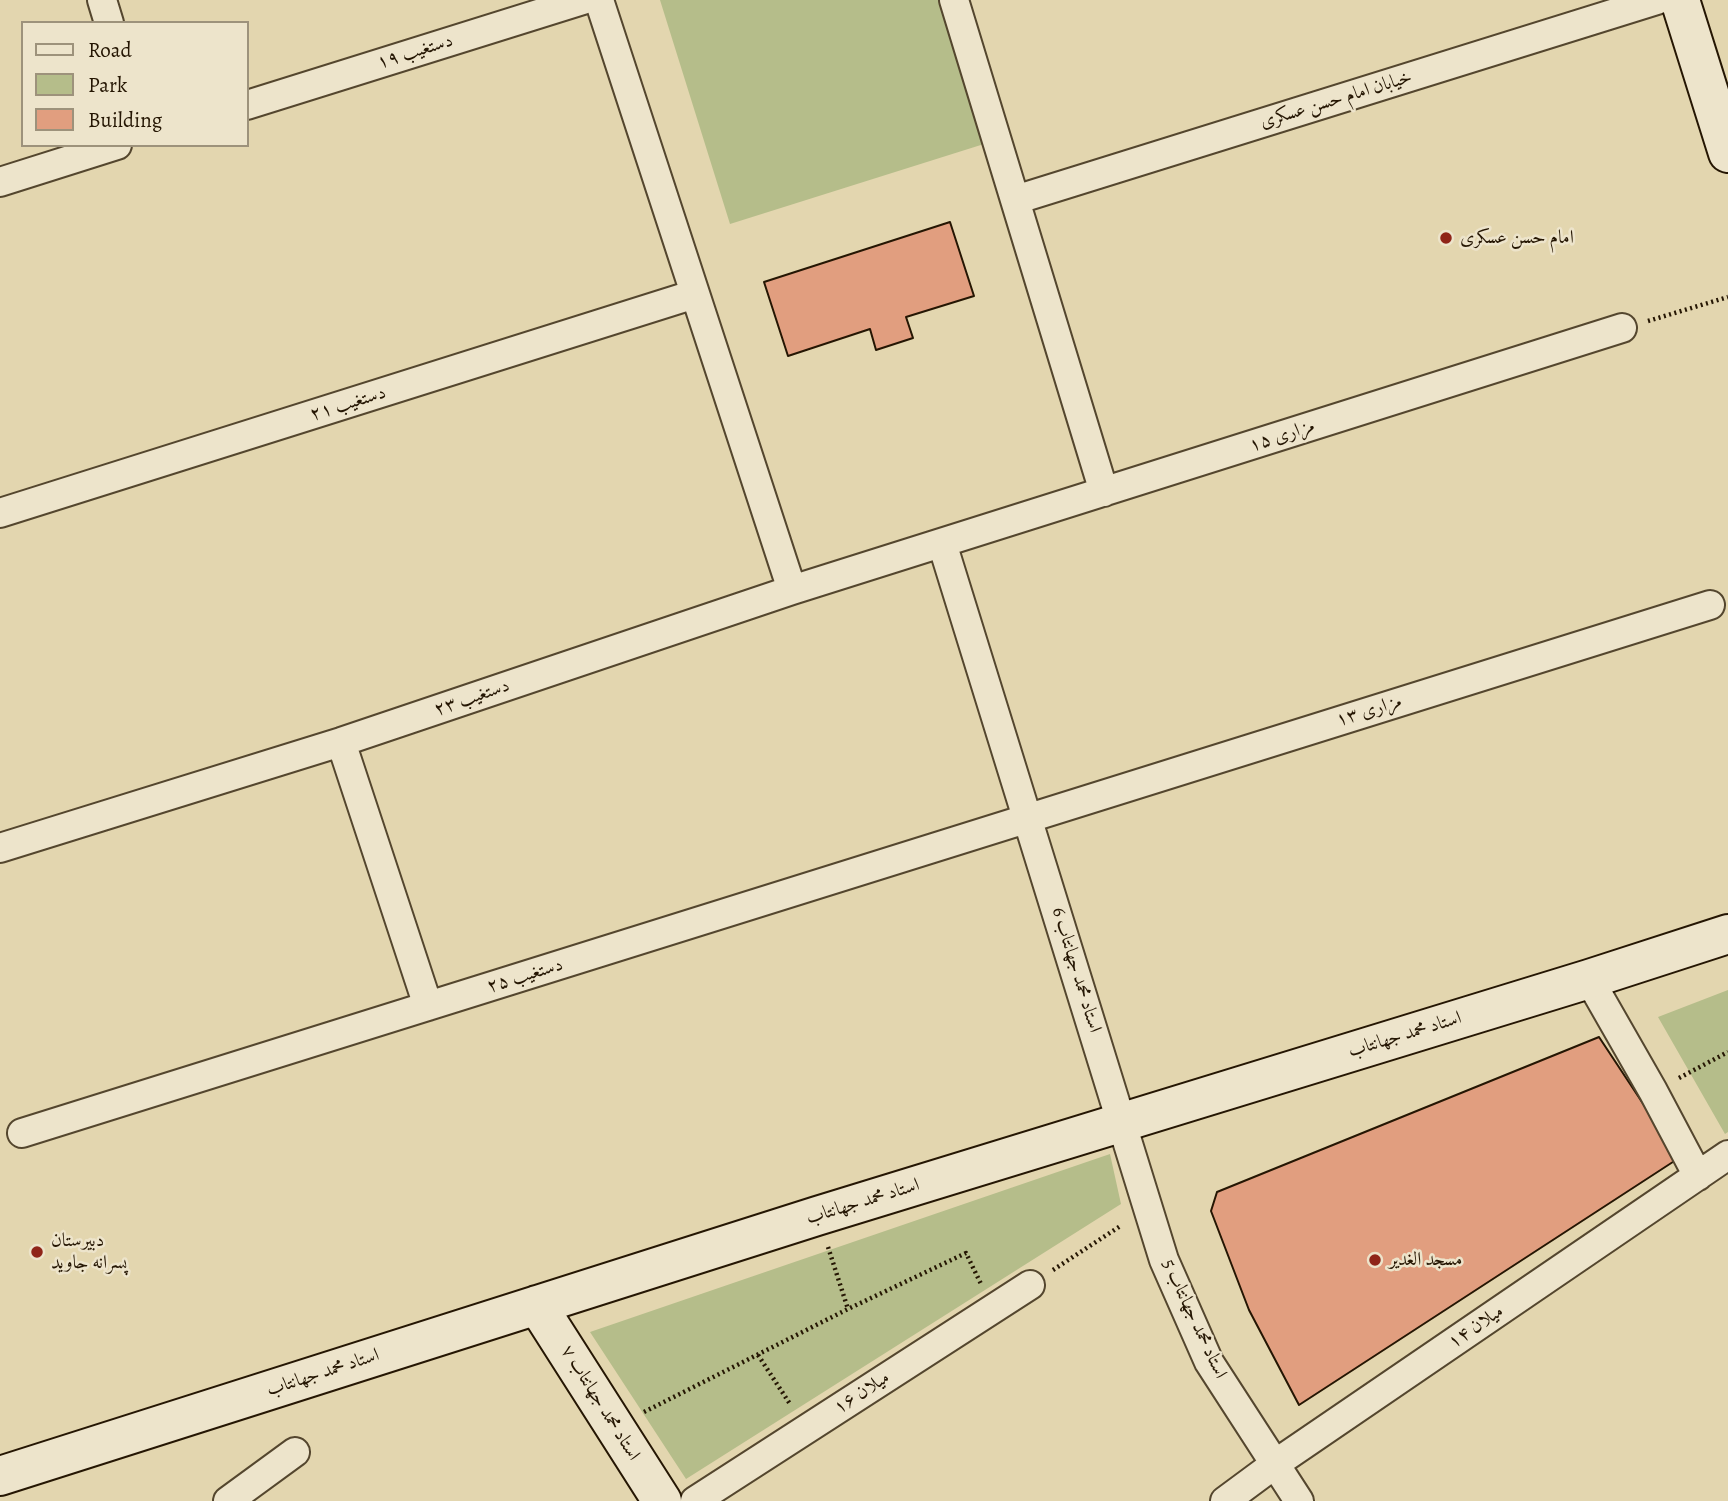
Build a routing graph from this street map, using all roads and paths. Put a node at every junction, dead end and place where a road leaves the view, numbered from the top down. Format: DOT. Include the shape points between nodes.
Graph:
graph roads {
  1 [pos="102,0"];
  2 [pos="583,0"];
  3 [pos="600,0"];
  4 [pos="954,0"];
  5 [pos="1657,0"];
  6 [pos="1680,0"];
  7 [pos="108,21"];
  8 [pos="248,105"];
  9 [pos="111,147"];
  10 [pos="1728,153"];
  11 [pos="0,182"];
  12 [pos="1015,200"];
  13 [pos="695,294"];
  14 [pos="1728,297"];
  15 [pos="1622,328"];
  16 [pos="1104,492"];
  17 [pos="0,513"];
  18 [pos="942,543"];
  19 [pos="792,590"];
  20 [pos="1710,605"];
  21 [pos="341,742"];
  22 [pos="1028,818"];
  23 [pos="0,848"];
  24 [pos="1728,934"];
  25 [pos="1589,979"];
  26 [pos="428,1006"];
  27 [pos="1728,1052"];
  28 [pos="1653,1091"];
  29 [pos="1123,1122"];
  30 [pos="22,1133"];
  31 [pos="1728,1155"];
  32 [pos="1698,1175"];
  33 [pos="1149,1208"];
  34 [pos="817,1216"];
  35 [pos="1030,1285"];
  36 [pos="537,1305"];
  37 [pos="993,1308"];
  38 [pos="848,1309"];
  39 [pos="758,1354"];
  40 [pos="615,1427"];
  41 [pos="806,1429"];
  42 [pos="295,1452"];
  43 [pos="1275,1464"];
  44 [pos="0,1475"];
  45 [pos="9,1501"];
  46 [pos="229,1501"];
  47 [pos="662,1501"];
  48 [pos="695,1501"];
  49 [pos="1225,1501"];
  50 [pos="1299,1501"];
  1 -- 7 [label="street"];
  2 -- 8 [label="street, دستغیب ۱۹"];
  3 -- 13 [label="street"];
  4 -- 12 [label="street"];
  5 -- 12 [label="street, خیابان امام حسن عسکری"];
  6 -- 10 [label="street"];
  9 -- 11 [label="street"];
  12 -- 16 [label="street"];
  13 -- 17 [label="street, دستغیب ۲۱"];
  13 -- 19 [label="street"];
  14 -- 15 [label="path"];
  15 -- 16 [label="street, مزاری ۱۵"];
  16 -- 18 [label="street, مزاری ۱۵"];
  18 -- 19 [label="street, دستغیب ۲۳"];
  18 -- 22 [label="street, استاد محمد جهانتاب 6"];
  19 -- 21 [label="street, دستغیب ۲۳"];
  20 -- 22 [label="street, مزاری ۱۳"];
  21 -- 23 [label="street, دستغیب ۲۳"];
  21 -- 26 [label="street"];
  22 -- 26 [label="street, دستغیب ۲۵"];
  22 -- 29 [label="street, استاد محمد جهانتاب 6"];
  24 -- 25 [label="street, استاد محمد جهانتاب"];
  25 -- 28 [label="street"];
  25 -- 29 [label="street, استاد محمد جهانتاب"];
  26 -- 30 [label="street, دستغیب ۲۵"];
  27 -- 28 [label="path"];
  28 -- 32 [label="street"];
  29 -- 33 [label="street, استاد محمد جهانتاب 5"];
  29 -- 34 [label="street, استاد محمد جهانتاب"];
  31 -- 32 [label="street, میلان ۱۴"];
  32 -- 43 [label="street, میلان ۱۴"];
  33 -- 35 [label="path"];
  33 -- 43 [label="street, استاد محمد جهانتاب 5" via="1164,1260 1209,1362"];
  34 -- 36 [label="street, استاد محمد جهانتاب"];
  34 -- 38 [label="path"];
  35 -- 37 [label="street, میلان ۱۶"];
  36 -- 40 [label="street, استاد محمد جهانتاب ۷"];
  36 -- 44 [label="street, استاد محمد جهانتاب"];
  37 -- 38 [label="path" via="966,1253"];
  37 -- 41 [label="street, میلان ۱۶"];
  38 -- 39 [label="path"];
  39 -- 40 [label="path"];
  39 -- 41 [label="path"];
  40 -- 47 [label="street, استاد محمد جهانتاب ۷"];
  41 -- 48 [label="street, میلان ۱۶"];
  42 -- 46 [label="street"];
  43 -- 49 [label="street, میلان ۱۴"];
  43 -- 50 [label="street, استاد محمد جهانتاب 5"];
  44 -- 45 [label="street"];
}
